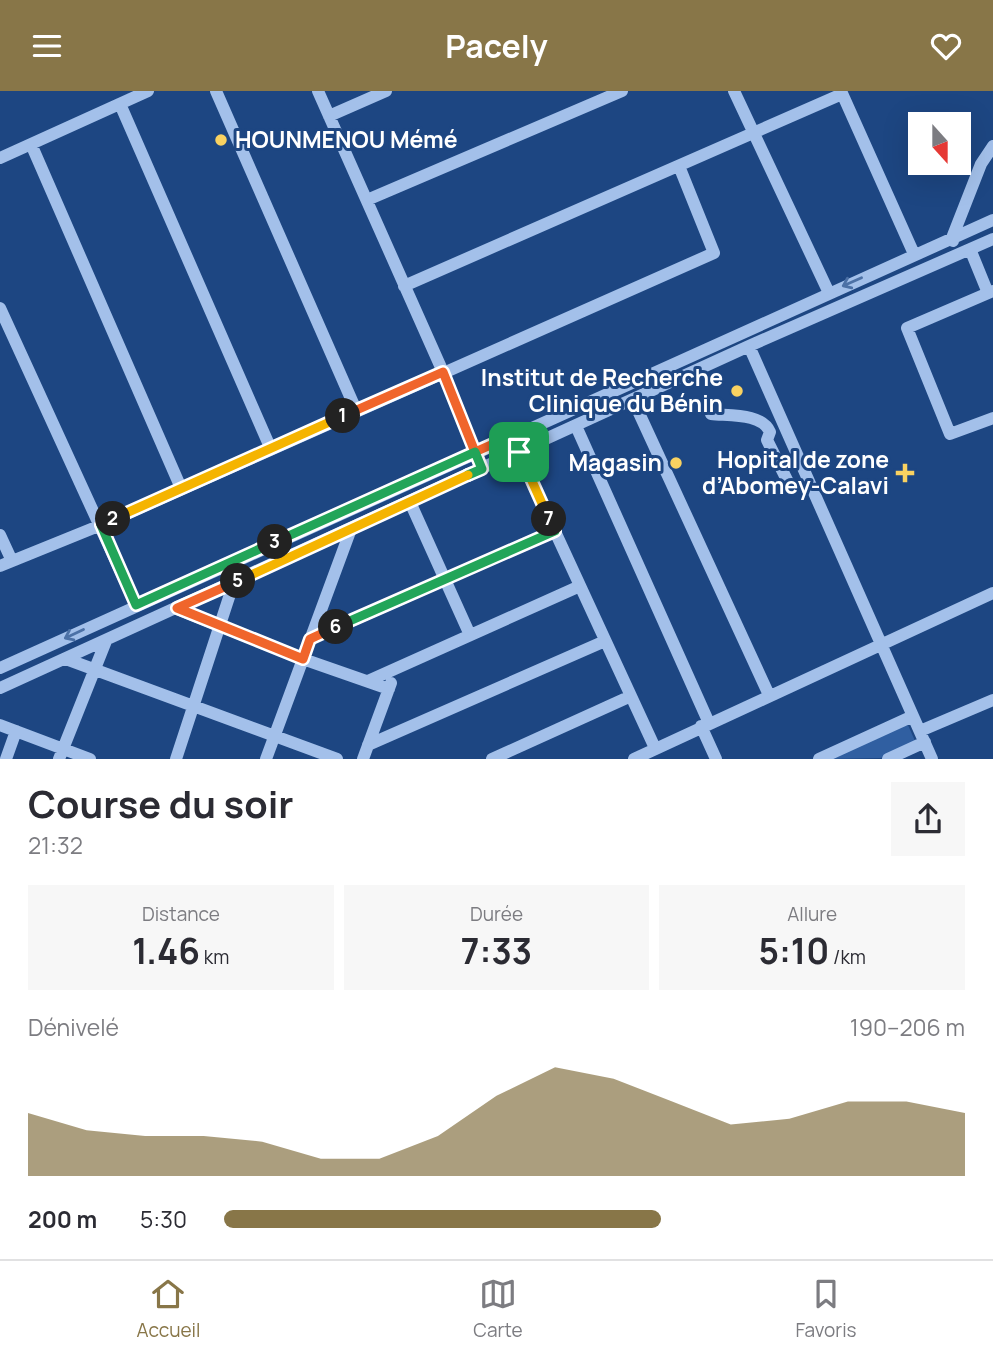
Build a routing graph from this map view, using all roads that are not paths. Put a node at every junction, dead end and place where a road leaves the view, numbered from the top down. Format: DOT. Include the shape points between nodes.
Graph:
graph roads {
  1 [pos="148,91"];
  2 [pos="216,91"];
  3 [pos="318,91"];
  4 [pos="386,91"];
  5 [pos="622,91"];
  6 [pos="734,91"];
  7 [pos="842,93"];
  8 [pos="120,104"];
  9 [pos="329,116"];
  10 [pos="754,133"];
  11 [pos="31,144"];
  12 [pos="993,146"];
  13 [pos="0,158"];
  14 [pos="679,166"];
  15 [pos="367,200"];
  16 [pos="993,220"];
  17 [pos="952,238"];
  18 [pos="993,239"];
  19 [pos="964,251"];
  20 [pos="914,254"];
  21 [pos="404,286"];
  22 [pos="990,292"];
  23 [pos="829,293"];
  24 [pos="0,308"];
  25 [pos="749,346"];
  26 [pos="443,372"];
  27 [pos="633,400"];
  28 [pos="356,410"];
  29 [pos="711,414"];
  30 [pos="993,418"];
  31 [pos="576,426"];
  32 [pos="511,436"];
  33 [pos="270,447"];
  34 [pos="475,452"];
  35 [pos="519,452"];
  36 [pos="482,469"];
  37 [pos="788,482"];
  38 [pos="181,488"];
  39 [pos="410,502"];
  40 [pos="101,525"];
  41 [pos="351,529"];
  42 [pos="555,531"];
  43 [pos="0,535"];
  44 [pos="6,564"];
  45 [pos="445,580"];
  46 [pos="234,582"];
  47 [pos="580,586"];
  48 [pos="993,593"];
  49 [pos="136,605"];
  50 [pos="177,608"];
  51 [pos="220,625"];
  52 [pos="470,635"];
  53 [pos="310,639"];
  54 [pos="106,641"];
  55 [pos="605,641"];
  56 [pos="881,644"];
  57 [pos="66,659"];
  58 [pos="303,659"];
  59 [pos="0,668"];
  60 [pos="395,669"];
  61 [pos="95,670"];
  62 [pos="368,681"];
  63 [pos="0,688"];
  64 [pos="388,689"];
  65 [pos="769,695"];
  66 [pos="631,696"];
  67 [pos="993,700"];
  68 [pos="194,706"];
  69 [pos="914,716"];
  70 [pos="705,724"];
  71 [pos="0,725"];
  72 [pos="16,731"];
  73 [pos="274,737"];
  74 [pos="923,737"];
  75 [pos="368,745"];
  76 [pos="655,748"];
  77 [pos="61,754"];
  78 [pos="639,757"];
  79 [pos="6,758"];
  80 [pos="90,758"];
  81 [pos="176,758"];
  82 [pos="266,758"];
  83 [pos="337,758"];
  84 [pos="363,758"];
  85 [pos="492,758"];
  86 [pos="716,758"];
  87 [pos="819,758"];
  88 [pos="888,758"];
  89 [pos="932,758"];
  1 -- 8 [label="street"];
  2 -- 28 [label="street"];
  3 -- 9 [label="street"];
  4 -- 9 [label="street"];
  5 -- 15 [label="street"];
  6 -- 10 [label="street"];
  7 -- 10 [label="street"];
  7 -- 20 [label="street"];
  8 -- 11 [label="street"];
  8 -- 33 [label="street"];
  9 -- 15 [label="street"];
  10 -- 14 [label="street"];
  10 -- 23 [label="street"];
  11 -- 13 [label="street"];
  11 -- 38 [label="street"];
  12 -- 17 [label="street" via="981,164"];
  14 -- 21 [label="street"];
  14 -- 26 [label="street" via="714,253"];
  15 -- 21 [label="street"];
  16 -- 17 [label="street"];
  17 -- 19 [label="street"];
  17 -- 20 [label="street"];
  18 -- 19 [label="street"];
  19 -- 22 [label="street"];
  19 -- 25 [label="street"];
  20 -- 23 [label="street, one-way"];
  21 -- 26 [label="street"];
  22 -- 30 [label="street" via="907,328 950,434"];
  23 -- 32 [label="street"];
  24 -- 40 [label="street"];
  25 -- 27 [label="street"];
  25 -- 56 [label="street"];
  26 -- 28 [label="street"];
  26 -- 34 [label="street"];
  27 -- 31 [label="street"];
  27 -- 65 [label="street"];
  28 -- 33 [label="street"];
  29 -- 37 [label="street" via="754,419 768,426 767,440"];
  31 -- 35 [label="street"];
  31 -- 70 [label="street"];
  32 -- 34 [label="street"];
  32 -- 35 [label="street"];
  33 -- 38 [label="street"];
  34 -- 36 [label="street"];
  34 -- 49 [label="street"];
  35 -- 36 [label="street"];
  35 -- 42 [label="street"];
  36 -- 39 [label="street"];
  38 -- 40 [label="street"];
  39 -- 41 [label="street"];
  39 -- 45 [label="street"];
  40 -- 44 [label="street"];
  40 -- 49 [label="street"];
  41 -- 46 [label="street"];
  41 -- 53 [label="street"];
  42 -- 45 [label="street"];
  42 -- 47 [label="street"];
  43 -- 44 [label="street"];
  45 -- 52 [label="street"];
  45 -- 53 [label="street"];
  46 -- 50 [label="street"];
  46 -- 51 [label="street"];
  47 -- 52 [label="street"];
  47 -- 55 [label="street"];
  48 -- 56 [label="street"];
  49 -- 59 [label="street, one-way"];
  50 -- 51 [label="street"];
  50 -- 54 [label="street"];
  51 -- 58 [label="street"];
  51 -- 68 [label="street"];
  52 -- 60 [label="street"];
  53 -- 58 [label="street"];
  54 -- 57 [label="street"];
  54 -- 61 [label="street"];
  55 -- 66 [label="street"];
  55 -- 75 [label="street"];
  56 -- 65 [label="street"];
  56 -- 69 [label="street"];
  57 -- 61 [label="street"];
  57 -- 63 [label="street"];
  58 -- 62 [label="street"];
  58 -- 73 [label="street"];
  60 -- 62 [label="street"];
  60 -- 64 [label="street"];
  61 -- 68 [label="street"];
  61 -- 77 [label="street"];
  62 -- 64 [label="street"];
  64 -- 75 [label="street"];
  65 -- 70 [label="street"];
  66 -- 76 [label="street"];
  66 -- 85 [label="street"];
  67 -- 74 [label="street"];
  68 -- 73 [label="street"];
  68 -- 81 [label="street"];
  69 -- 74 [label="street"];
  69 -- 87 [label="street"];
  70 -- 76 [label="street"];
  70 -- 86 [label="street"];
  71 -- 72 [label="street"];
  72 -- 77 [label="street"];
  72 -- 79 [label="street"];
  73 -- 82 [label="street"];
  73 -- 83 [label="street"];
  74 -- 88 [label="street"];
  74 -- 89 [label="street"];
  75 -- 84 [label="street"];
  76 -- 78 [label="street"];
  77 -- 80 [label="street"];
}
